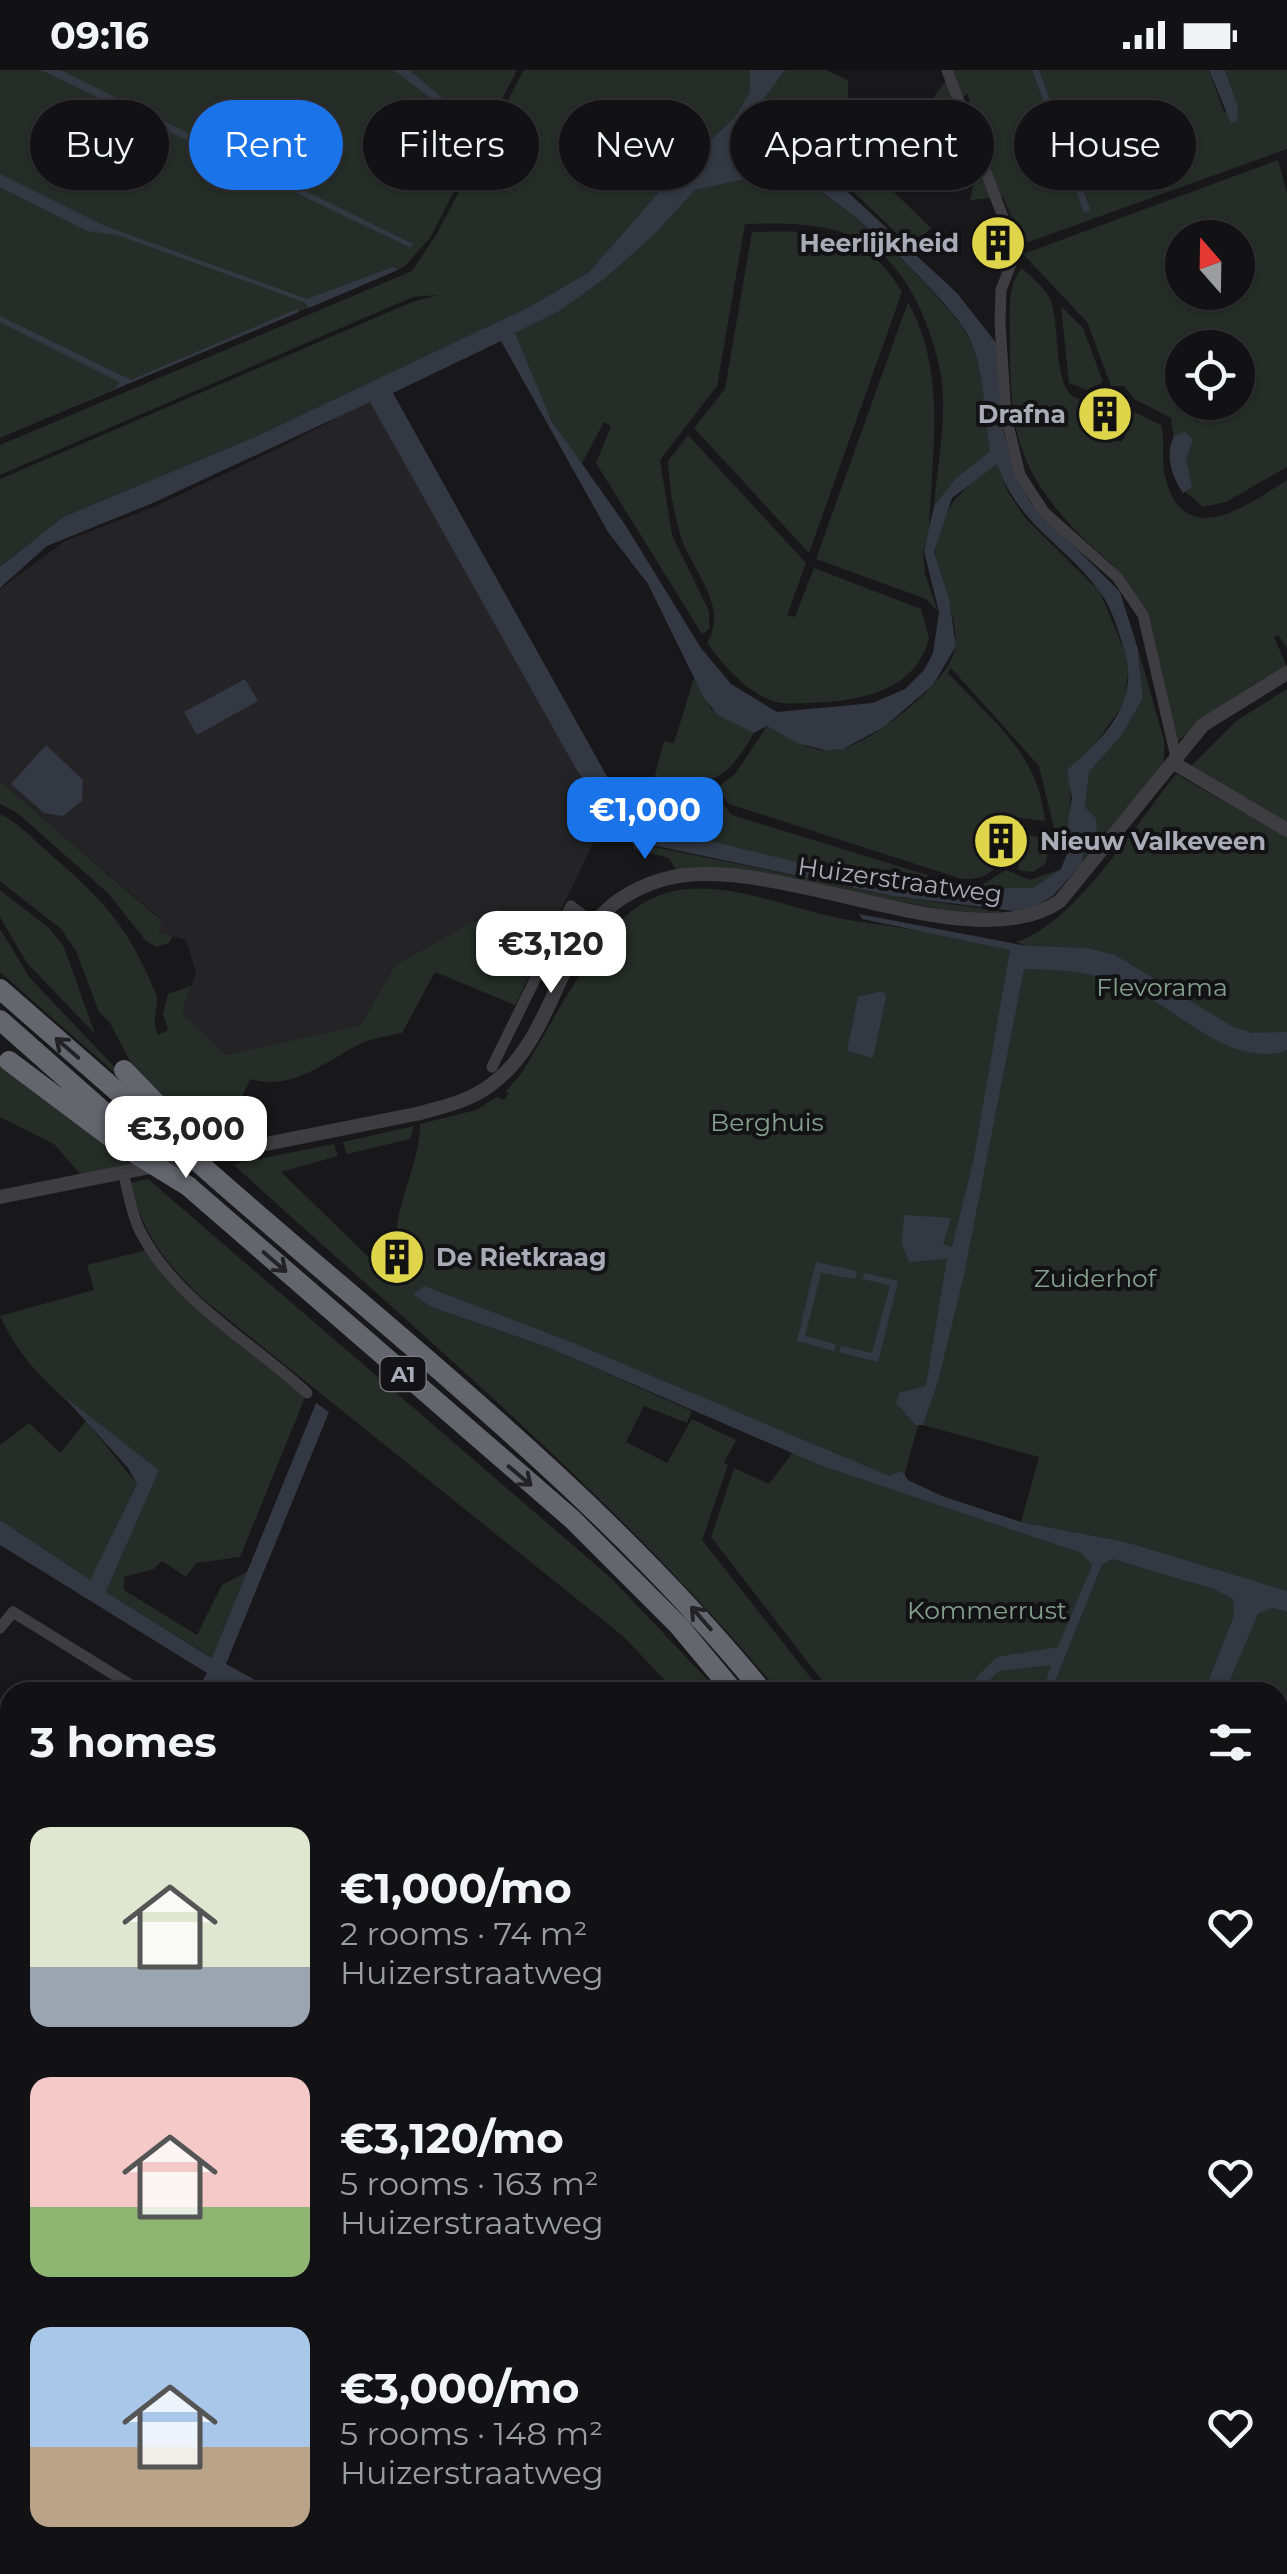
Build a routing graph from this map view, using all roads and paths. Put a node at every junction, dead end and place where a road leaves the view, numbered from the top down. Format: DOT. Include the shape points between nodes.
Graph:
graph roads {
  1 [pos="947,70"];
  2 [pos="1287,673"];
  3 [pos="1176,758"];
  4 [pos="1287,830"];
  5 [pos="592,922"];
  6 [pos="0,989"];
  7 [pos="526,1000"];
  8 [pos="544,1007"];
  9 [pos="0,1020"];
  10 [pos="8,1062"];
  11 [pos="492,1067"];
  12 [pos="124,1070"];
  13 [pos="175,1134"];
  14 [pos="130,1143"];
  15 [pos="123,1171"];
  16 [pos="0,1197"];
  17 [pos="306,1393"];
  18 [pos="0,1628"];
  19 [pos="126,1682"];
  20 [pos="726,1682"];
  21 [pos="755,1682"];
  1 -- 3 [label="street" via="1016,251 1001,290 1000,323 1006,416 1020,475 1044,512 1117,577 1143,616"];
  2 -- 3 [label="street, Huizerstraatweg" via="1203,725"];
  3 -- 4 [label="street"];
  3 -- 5 [label="street, Huizerstraatweg" via="1060,900 1035,916 982,920 708,874 643,886"];
  5 -- 7 [label="street" via="572,906"];
  5 -- 8 [label="street, Huizerstraatweg"];
  13 -- 6 [label="highway, A1, one-way"];
  7 -- 8 [label="street"];
  7 -- 11 [label="street"];
  8 -- 15 [label="street, Huizerstraatweg" via="508,1069 464,1100"];
  9 -- 14 [label="highway, A1"];
  10 -- 14 [label="highway, A1"];
  12 -- 13 [label="highway, A1"];
  21 -- 13 [label="highway, A1, one-way, bridge" via="694,1610 585,1503 217,1180"];
  14 -- 20 [label="highway, A1, one-way, bridge" via="572,1519 680,1626"];
  15 -- 16 [label="street, Huizerstraatweg"];
  15 -- 17 [label="street" via="136,1223 152,1250 226,1327"];
  18 -- 19 [label="street" via="13,1612"];
}
